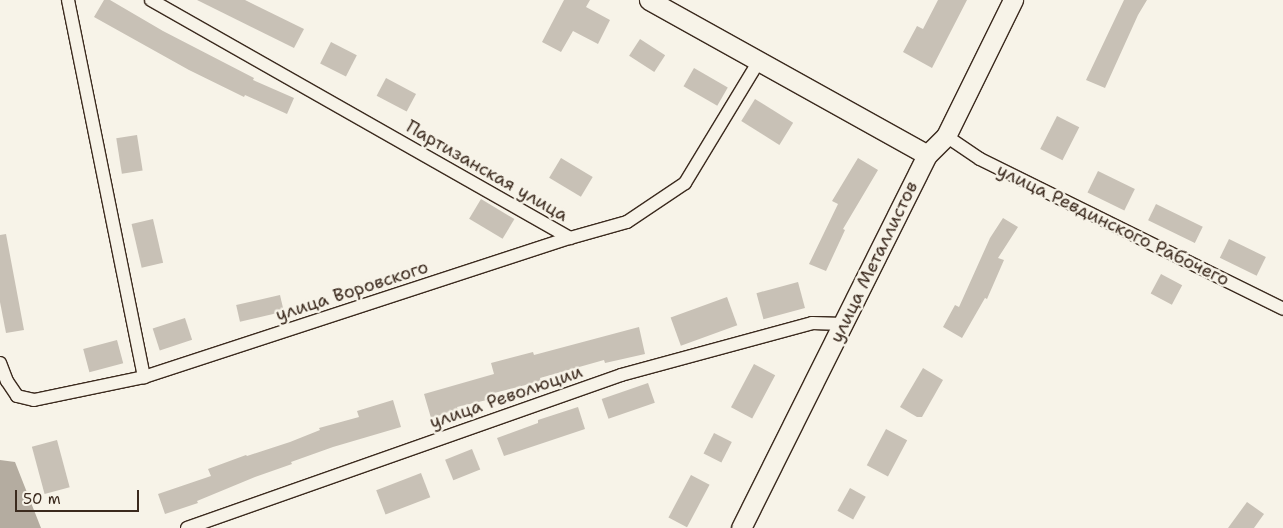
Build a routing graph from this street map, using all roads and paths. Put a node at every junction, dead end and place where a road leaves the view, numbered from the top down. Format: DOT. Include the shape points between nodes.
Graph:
graph roads {
  1 [pos="68,0"];
  2 [pos="151,0"];
  3 [pos="649,0"];
  4 [pos="1013,0"];
  5 [pos="759,61"];
  6 [pos="946,136"];
  7 [pos="927,156"];
  8 [pos="570,238"];
  9 [pos="1283,309"];
  10 [pos="843,324"];
  11 [pos="0,364"];
  12 [pos="144,377"];
  13 [pos="187,528"];
  14 [pos="741,528"];
  1 -- 12 [label="street"];
  2 -- 8 [label="street, Партизанская улица"];
  3 -- 5 [label="street"];
  4 -- 6 [label="street, улица Металлистов"];
  5 -- 7 [label="street"];
  5 -- 8 [label="street, Партизанская улица" via="685,183 627,222"];
  6 -- 7 [label="street, улица Металлистов"];
  6 -- 9 [label="street, улица Ревдинского Рабочего" via="980,159"];
  7 -- 10 [label="street, улица Металлистов"];
  8 -- 12 [label="street, улица Воровского"];
  10 -- 13 [label="street, улица Революции" via="812,322 621,375"];
  10 -- 14 [label="street, улица Металлистов"];
  11 -- 12 [label="street, улица Воровского" via="6,382 18,396 34,400"];
}
